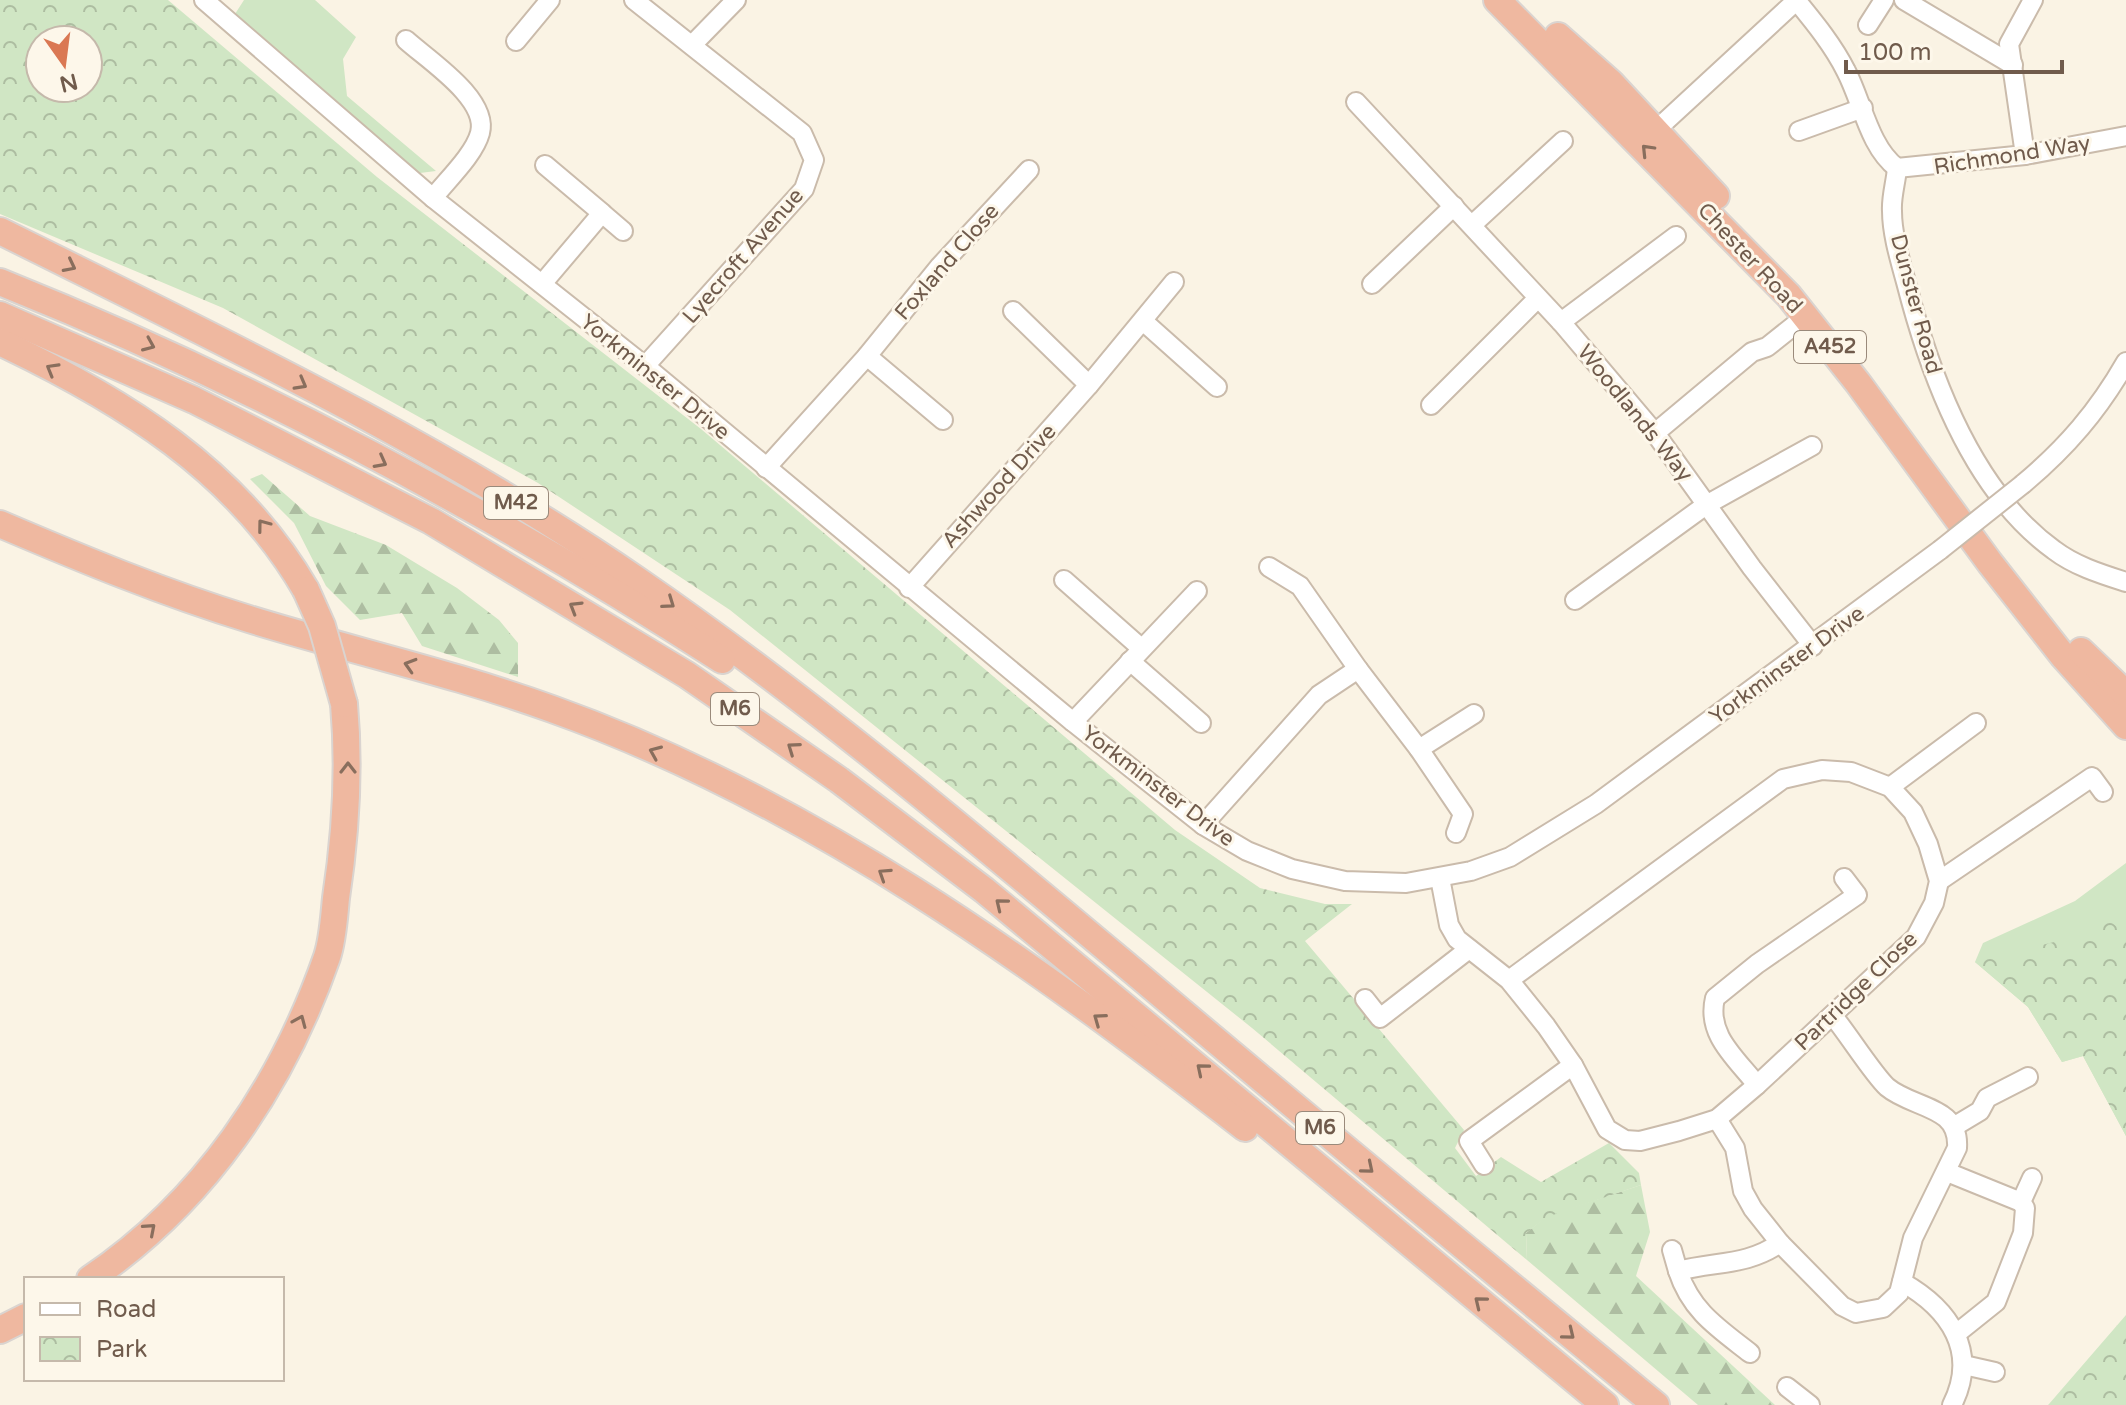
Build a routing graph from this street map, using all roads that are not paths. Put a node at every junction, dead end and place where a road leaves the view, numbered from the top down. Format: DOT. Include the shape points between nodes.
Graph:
graph roads {
  1 [pos="204,0"];
  2 [pos="550,0"];
  3 [pos="634,0"];
  4 [pos="736,0"];
  5 [pos="1497,0"];
  6 [pos="1521,0"];
  7 [pos="1796,0"];
  8 [pos="1884,0"];
  9 [pos="1904,0"];
  10 [pos="2033,0"];
  11 [pos="227,7"];
  12 [pos="1868,25"];
  13 [pos="406,40"];
  14 [pos="516,41"];
  15 [pos="693,44"];
  16 [pos="2013,65"];
  17 [pos="1356,102"];
  18 [pos="1863,108"];
  19 [pos="1656,130"];
  20 [pos="1799,131"];
  21 [pos="2126,136"];
  22 [pos="1563,141"];
  23 [pos="2025,155"];
  24 [pos="545,165"];
  25 [pos="1897,168"];
  26 [pos="1029,170"];
  27 [pos="433,198"];
  28 [pos="1454,206"];
  29 [pos="602,213"];
  30 [pos="1472,225"];
  31 [pos="0,231"];
  32 [pos="623,231"];
  33 [pos="1676,236"];
  34 [pos="0,282"];
  35 [pos="1174,282"];
  36 [pos="542,284"];
  37 [pos="1372,284"];
  38 [pos="1537,299"];
  39 [pos="1013,311"];
  40 [pos="0,315"];
  41 [pos="1806,316"];
  42 [pos="1143,321"];
  43 [pos="1561,322"];
  44 [pos="0,342"];
  45 [pos="867,356"];
  46 [pos="2126,362"];
  47 [pos="645,366"];
  48 [pos="1089,385"];
  49 [pos="1217,387"];
  50 [pos="1431,405"];
  51 [pos="943,420"];
  52 [pos="1655,433"];
  53 [pos="1812,446"];
  54 [pos="766,468"];
  55 [pos="1706,505"];
  56 [pos="0,524"];
  57 [pos="1269,567"];
  58 [pos="1064,580"];
  59 [pos="2126,582"];
  60 [pos="909,588"];
  61 [pos="1197,591"];
  62 [pos="1575,600"];
  63 [pos="1813,646"];
  64 [pos="1136,655"];
  65 [pos="1358,669"];
  66 [pos="2126,694"];
  67 [pos="1474,714"];
  68 [pos="1073,722"];
  69 [pos="1201,723"];
  70 [pos="1976,723"];
  71 [pos="2126,726"];
  72 [pos="1419,749"];
  73 [pos="1890,787"];
  74 [pos="2103,792"];
  75 [pos="1203,825"];
  76 [pos="1456,833"];
  77 [pos="986,848"];
  78 [pos="1440,878"];
  79 [pos="1844,878"];
  80 [pos="1939,881"];
  81 [pos="1469,949"];
  82 [pos="1509,980"];
  83 [pos="1365,999"];
  84 [pos="1833,1016"];
  85 [pos="1573,1065"];
  86 [pos="2028,1077"];
  87 [pos="1757,1085"];
  88 [pos="1717,1119"];
  89 [pos="1955,1126"];
  90 [pos="1484,1165"];
  91 [pos="1947,1172"];
  92 [pos="2032,1178"];
  93 [pos="2021,1202"];
  94 [pos="1390,1228"];
  95 [pos="1780,1243"];
  96 [pos="1672,1250"];
  97 [pos="1678,1271"];
  98 [pos="92,1277"];
  99 [pos="1902,1282"];
  100 [pos="24,1318"];
  101 [pos="0,1330"];
  102 [pos="1956,1334"];
  103 [pos="1750,1353"];
  104 [pos="1964,1365"];
  105 [pos="1995,1372"];
  106 [pos="1787,1387"];
  107 [pos="1605,1405"];
  108 [pos="1656,1405"];
  109 [pos="1810,1405"];
  110 [pos="1952,1405"];
  1 -- 11 [label="street, Yorkminster Drive"];
  2 -- 14 [label="street"];
  3 -- 15 [label="street, Lyecroft Avenue"];
  4 -- 15 [label="street"];
  41 -- 5 [label="highway, Chester Road / A452, one-way"];
  6 -- 19 [label="highway, Chester Road / A452"];
  7 -- 18 [label="street" via="1829,40"];
  7 -- 19 [label="street"];
  8 -- 12 [label="street"];
  9 -- 16 [label="street"];
  10 -- 16 [label="street" via="2009,44"];
  11 -- 27 [label="street, Yorkminster Drive"];
  13 -- 27 [label="street" via="472,97 479,116 480,132"];
  15 -- 47 [label="street, Lyecroft Avenue" via="802,133 814,160 804,189"];
  16 -- 23 [label="street"];
  17 -- 28 [label="street, Woodlands Way"];
  18 -- 20 [label="street"];
  18 -- 25 [label="street" via="1882,154"];
  19 -- 66 [label="highway, Chester Road / A452" via="1792,281 2050,617"];
  21 -- 23 [label="street, Richmond Way"];
  22 -- 30 [label="street"];
  23 -- 25 [label="street, Richmond Way"];
  24 -- 29 [label="street"];
  25 -- 59 [label="street, Dunster Road" via="1892,210 1920,338 1950,415 2022,522 2055,551"];
  26 -- 45 [label="street, Foxland Close" via="940,266"];
  27 -- 36 [label="street, Yorkminster Drive"];
  28 -- 30 [label="street, Woodlands Way"];
  28 -- 37 [label="street"];
  29 -- 32 [label="street"];
  29 -- 36 [label="street"];
  30 -- 38 [label="street, Woodlands Way"];
  31 -- 77 [label="highway, M42, one-way" via="235,349 504,496 756,664"];
  33 -- 43 [label="street, Woodlands Way"];
  34 -- 77 [label="highway, M6, one-way" via="191,363 583,572 721,660"];
  35 -- 42 [label="street, Ashwood Drive"];
  36 -- 47 [label="street, Yorkminster Drive"];
  38 -- 43 [label="street, Woodlands Way"];
  38 -- 50 [label="street"];
  39 -- 48 [label="street"];
  94 -- 40 [label="highway, M6, one-way" via="984,890 839,780 687,675 431,521 194,400"];
  41 -- 52 [label="street" via="1767,347 1752,352"];
  41 -- 71 [label="highway, Chester Road / A452" via="1990,563"];
  42 -- 48 [label="street, Ashwood Drive"];
  42 -- 49 [label="street"];
  43 -- 52 [label="street, Woodlands Way"];
  98 -- 44 [label="highway, one-way, bridge" via="206,1176 240,1134 287,1052 328,955 348,823 344,704 306,590 251,510 194,458 143,422"];
  45 -- 51 [label="street"];
  45 -- 54 [label="street, Foxland Close"];
  46 -- 63 [label="street, Yorkminster Drive, bridge" via="2077,435 2023,484"];
  47 -- 54 [label="street, Yorkminster Drive"];
  48 -- 60 [label="street, Ashwood Drive"];
  52 -- 55 [label="street, Woodlands Way"];
  53 -- 55 [label="street, Woodlands Way"];
  54 -- 60 [label="street, Yorkminster Drive"];
  55 -- 62 [label="street, Woodlands Way"];
  55 -- 63 [label="street, Woodlands Way"];
  94 -- 56 [label="highway, M6, one-way" via="1282,1157 1027,966 818,832 738,789 554,709 249,619"];
  57 -- 65 [label="street" via="1300,586"];
  58 -- 64 [label="street"];
  60 -- 68 [label="street, Yorkminster Drive"];
  61 -- 64 [label="street"];
  63 -- 78 [label="street, Yorkminster Drive" via="1547,837 1500,860"];
  64 -- 68 [label="street"];
  64 -- 69 [label="street"];
  65 -- 72 [label="street"];
  65 -- 75 [label="street" via="1319,695"];
  67 -- 72 [label="street"];
  68 -- 75 [label="street, Yorkminster Drive"];
  70 -- 73 [label="street"];
  72 -- 76 [label="street" via="1463,814"];
  73 -- 80 [label="street" via="1913,812"];
  73 -- 82 [label="street" via="1851,772 1822,770 1783,779"];
  74 -- 80 [label="street" via="2092,777"];
  75 -- 78 [label="street, Yorkminster Drive" via="1247,851 1316,875 1374,883"];
  77 -- 108 [label="highway, M6, one-way"];
  78 -- 81 [label="street" via="1449,925"];
  79 -- 87 [label="street" via="1857,895 1715,998 1715,1032"];
  80 -- 84 [label="street, Partridge Close" via="1916,937"];
  81 -- 82 [label="street"];
  81 -- 83 [label="street" via="1380,1018"];
  82 -- 85 [label="street"];
  84 -- 87 [label="street, Partridge Close"];
  84 -- 89 [label="street" via="1887,1087"];
  85 -- 88 [label="street, Partridge Close" via="1607,1129 1625,1140 1640,1141"];
  85 -- 90 [label="street" via="1469,1141"];
  86 -- 89 [label="street" via="1987,1098 1980,1111"];
  87 -- 88 [label="street, Partridge Close"];
  88 -- 95 [label="street" via="1735,1148 1743,1191"];
  89 -- 91 [label="street" via="1957,1148"];
  91 -- 93 [label="street"];
  91 -- 99 [label="street" via="1913,1238"];
  92 -- 93 [label="street"];
  93 -- 102 [label="street" via="2023,1233 1996,1302"];
  107 -- 94 [label="highway, M6, one-way"];
  95 -- 97 [label="street" via="1747,1261"];
  95 -- 99 [label="street" via="1842,1306 1856,1313 1891,1304"];
  96 -- 97 [label="street"];
  97 -- 103 [label="street" via="1694,1305"];
  99 -- 102 [label="street" via="1928,1296"];
  100 -- 101 [label="highway"];
  102 -- 104 [label="street"];
  104 -- 105 [label="street"];
  104 -- 110 [label="street"];
  106 -- 109 [label="street"];
}
